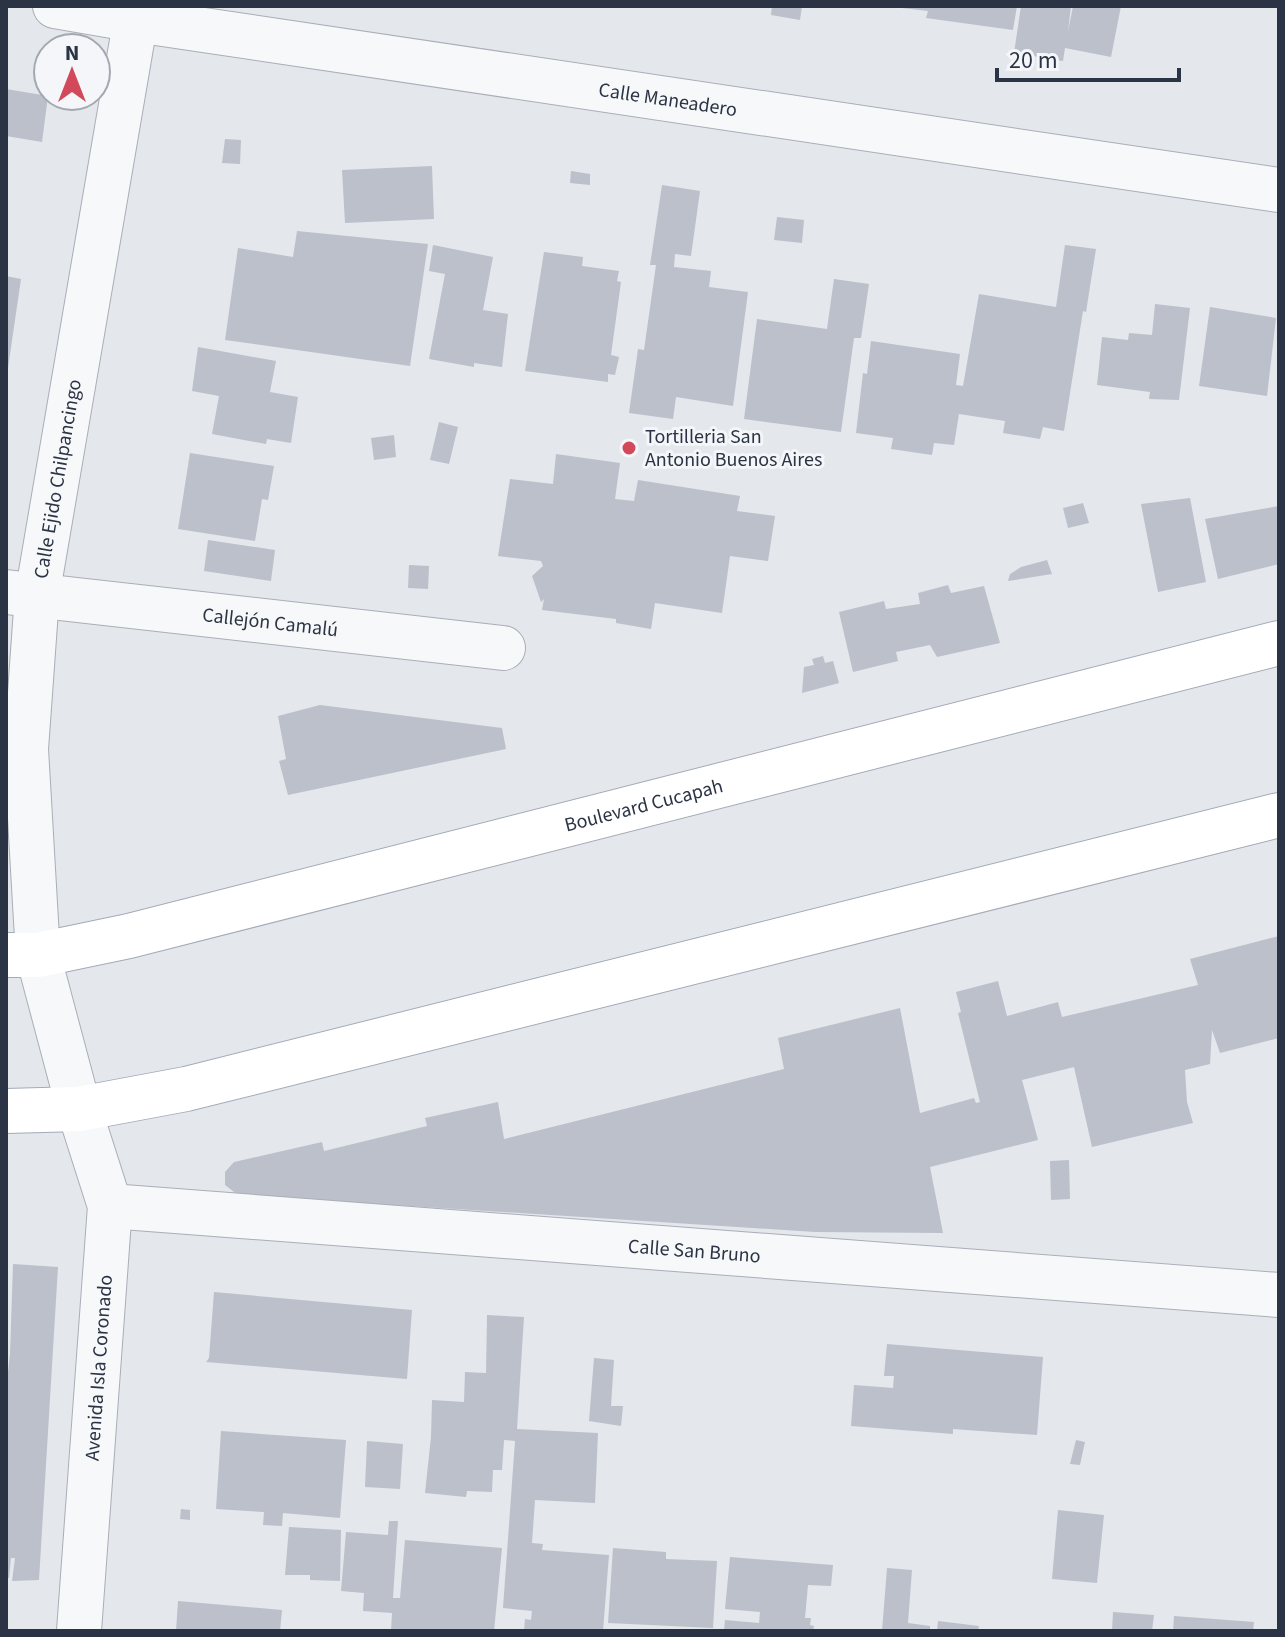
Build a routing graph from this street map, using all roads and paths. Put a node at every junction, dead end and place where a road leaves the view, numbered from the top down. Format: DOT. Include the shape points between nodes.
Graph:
graph roads {
  1 [pos="55,6"];
  2 [pos="137,13"];
  3 [pos="1279,190"];
  4 [pos="22,594"];
  5 [pos="1279,643"];
  6 [pos="503,648"];
  7 [pos="1279,815"];
  8 [pos="22,955"];
  9 [pos="79,1109"];
  10 [pos="6,1111"];
  11 [pos="110,1206"];
  12 [pos="1279,1295"];
  13 [pos="79,1631"];
  1 -- 2 [label="street, Calle Maneadero"];
  2 -- 3 [label="street, Calle Maneadero"];
  2 -- 4 [label="street, Calle Ejido Chilpancingo"];
  4 -- 6 [label="street, Callejón Camalú"];
  4 -- 8 [label="street, Calle Ejido Chilpancingo"];
  5 -- 8 [label="main road, Boulevard Cucapah" via="129,936"];
  7 -- 9 [label="main road" via="186,1089"];
  8 -- 9 [label="street, Calle Ejido Chilpancingo"];
  9 -- 10 [label="main road"];
  9 -- 11 [label="street, Avenida Isla Coronado"];
  11 -- 12 [label="street, Calle San Bruno"];
  11 -- 13 [label="street, Avenida Isla Coronado"];
}
